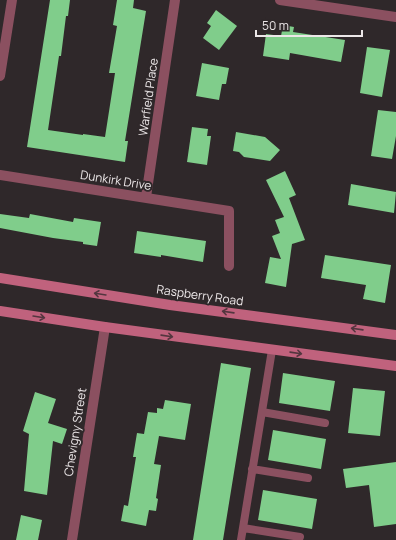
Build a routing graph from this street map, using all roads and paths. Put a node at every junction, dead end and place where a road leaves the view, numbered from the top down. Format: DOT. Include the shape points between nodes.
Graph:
graph roads {
  1 [pos="12,0"];
  2 [pos="175,0"];
  3 [pos="280,0"];
  4 [pos="396,17"];
  5 [pos="0,76"];
  6 [pos="0,175"];
  7 [pos="146,197"];
  8 [pos="229,266"];
  9 [pos="0,278"];
  10 [pos="0,311"];
  11 [pos="105,327"];
  12 [pos="396,334"];
  13 [pos="272,350"];
  14 [pos="396,366"];
  15 [pos="262,412"];
  16 [pos="325,423"];
  17 [pos="252,469"];
  18 [pos="308,478"];
  19 [pos="243,528"];
  20 [pos="300,537"];
  21 [pos="72,540"];
  22 [pos="241,540"];
  1 -- 5 [label="street"];
  2 -- 7 [label="street, Warfield Place"];
  3 -- 4 [label="street"];
  6 -- 7 [label="street, Dunkirk Drive"];
  7 -- 8 [label="street, Dunkirk Drive" via="229,211"];
  12 -- 9 [label="main road, Raspberry Road, one-way" via="170,305"];
  10 -- 11 [label="main road, one-way"];
  11 -- 13 [label="main road, one-way"];
  11 -- 21 [label="street, Chevigny Street"];
  13 -- 14 [label="main road, one-way"];
  13 -- 15 [label="lane"];
  15 -- 16 [label="lane"];
  15 -- 17 [label="lane"];
  17 -- 18 [label="lane"];
  17 -- 19 [label="lane"];
  19 -- 20 [label="lane"];
  19 -- 22 [label="lane"];
}
